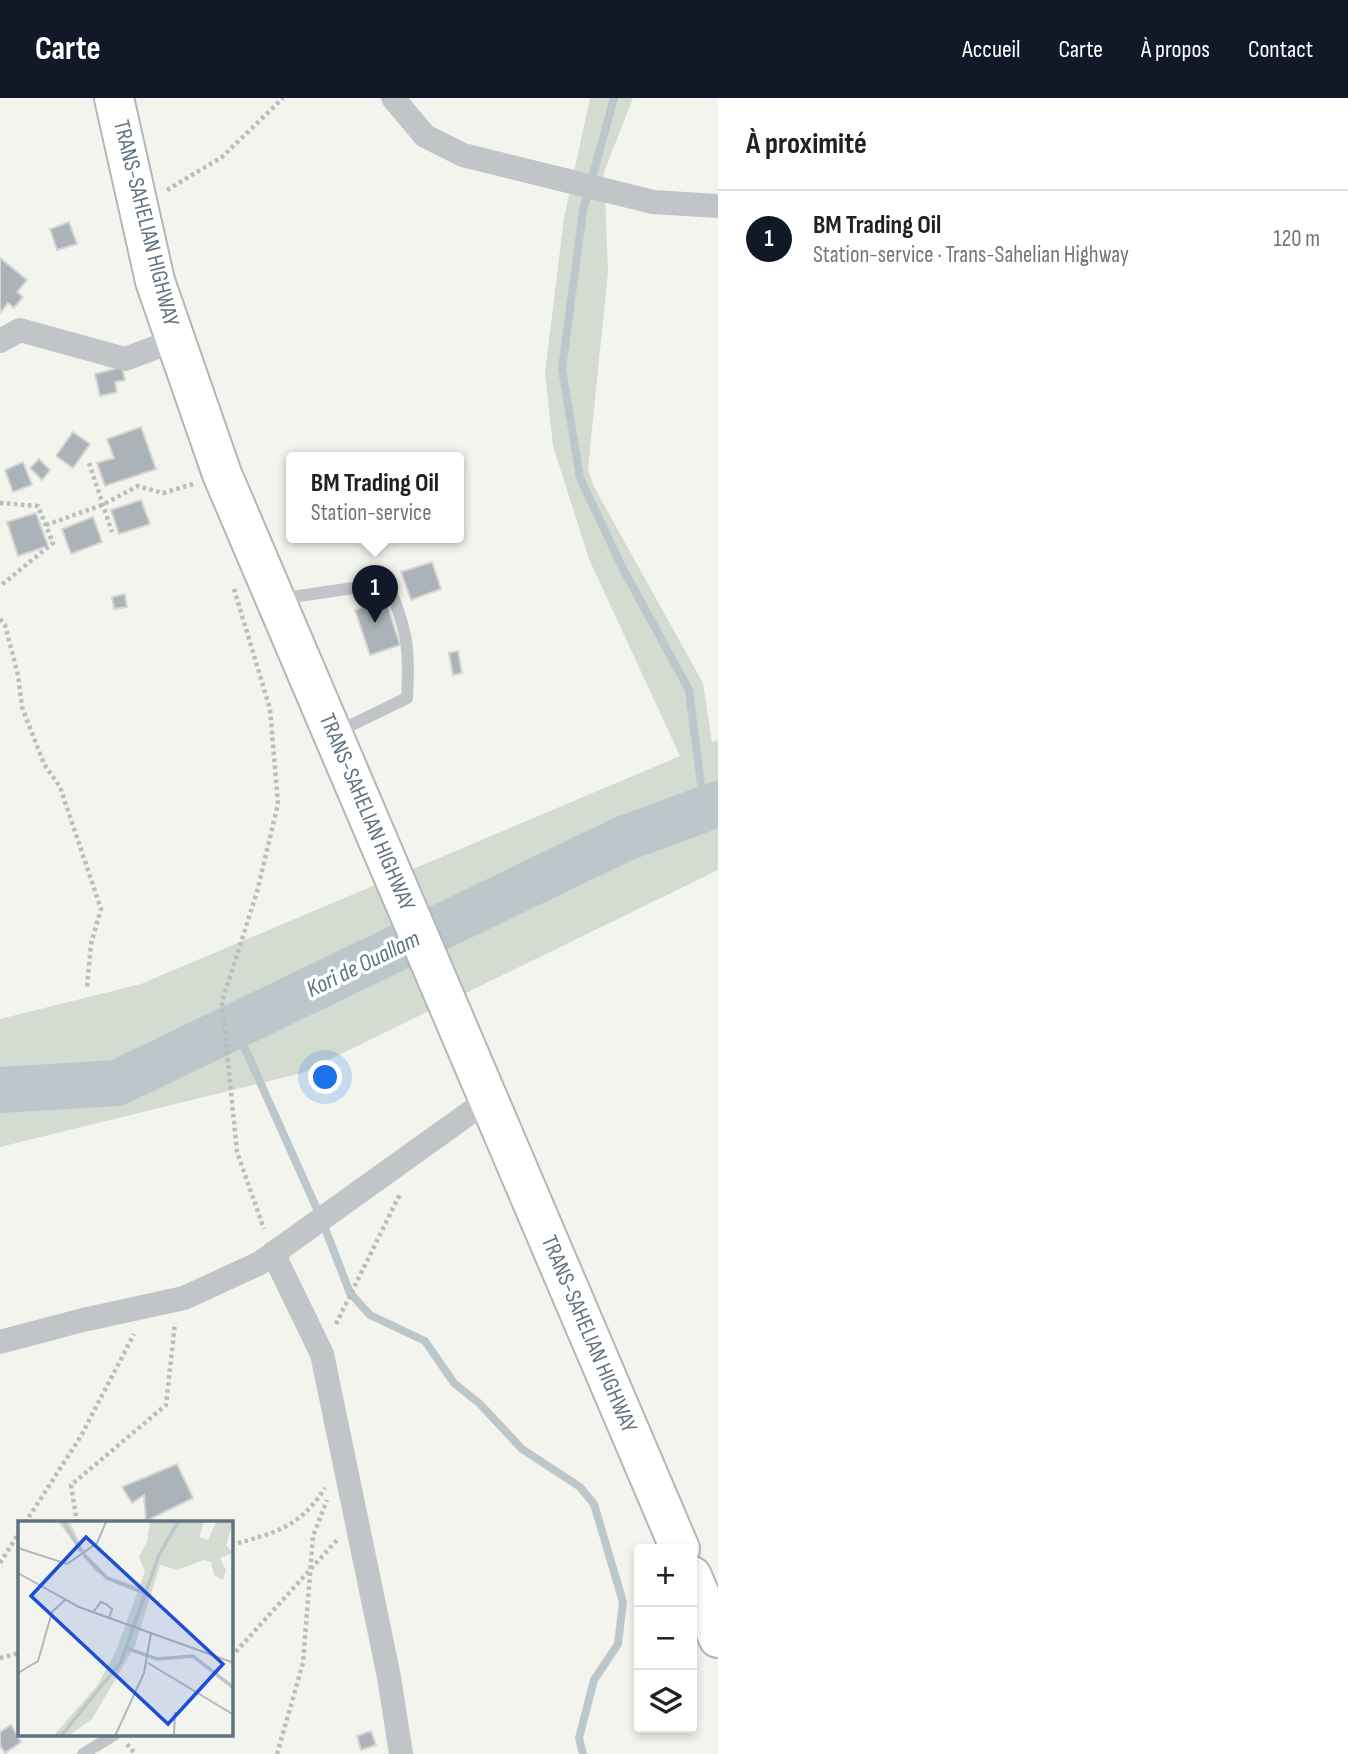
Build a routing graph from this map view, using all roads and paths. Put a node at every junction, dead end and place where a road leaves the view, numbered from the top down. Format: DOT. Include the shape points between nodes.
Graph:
graph roads {
  1 [pos="114,98"];
  2 [pos="283,98"];
  3 [pos="393,98"];
  4 [pos="718,206"];
  5 [pos="137,209"];
  6 [pos="176,340"];
  7 [pos="0,341"];
  8 [pos="89,463"];
  9 [pos="222,474"];
  10 [pos="0,503"];
  11 [pos="102,505"];
  12 [pos="46,525"];
  13 [pos="112,532"];
  14 [pos="0,576"];
  15 [pos="231,580"];
  16 [pos="0,585"];
  17 [pos="275,599"];
  18 [pos="0,619"];
  19 [pos="334,733"];
  20 [pos="87,987"];
  21 [pos="489,1099"];
  22 [pos="402,1189"];
  23 [pos="272,1253"];
  24 [pos="177,1300"];
  25 [pos="150,1306"];
  26 [pos="0,1342"];
  27 [pos="322,1354"];
  28 [pos="345,1453"];
  29 [pos="357,1516"];
  30 [pos="26,1521"];
  31 [pos="77,1521"];
  32 [pos="18,1535"];
  33 [pos="233,1544"];
  34 [pos="678,1544"];
  35 [pos="0,1563"];
  36 [pos="310,1572"];
  37 [pos="697,1588"];
  38 [pos="718,1638"];
  39 [pos="18,1653"];
  40 [pos="233,1655"];
  41 [pos="0,1658"];
  42 [pos="112,1736"];
  43 [pos="83,1754"];
  44 [pos="276,1754"];
  45 [pos="401,1754"];
  1 -- 5 [label="highway, TRANS-SAHELIAN HIGHWAY"];
  2 -- 5 [label="path" via="222,157"];
  3 -- 4 [label="street" via="425,136 463,155 653,202"];
  5 -- 6 [label="highway, TRANS-SAHELIAN HIGHWAY"];
  6 -- 7 [label="street" via="125,359 20,330"];
  6 -- 9 [label="highway, TRANS-SAHELIAN HIGHWAY"];
  8 -- 11 [label="path"];
  9 -- 11 [label="path" via="163,493 138,486"];
  9 -- 17 [label="highway, TRANS-SAHELIAN HIGHWAY"];
  10 -- 12 [label="path" via="38,506"];
  11 -- 12 [label="path"];
  11 -- 13 [label="path"];
  12 -- 16 [label="path" via="53,543"];
  14 -- 16 [label="path"];
  15 -- 23 [label="path" via="270,709 278,804 257,892 222,1002 237,1152"];
  17 -- 19 [label="highway, TRANS-SAHELIAN HIGHWAY"];
  17 -- 19 [label="lane" via="388,583 406,628 407,698"];
  18 -- 20 [label="path" via="18,675 22,707 44,764 60,787 101,909 91,943"];
  19 -- 21 [label="highway, TRANS-SAHELIAN HIGHWAY"];
  21 -- 23 [label="street"];
  21 -- 34 [label="highway, TRANS-SAHELIAN HIGHWAY"];
  22 -- 27 [label="path"];
  23 -- 24 [label="street" via="260,1263"];
  23 -- 27 [label="street"];
  24 -- 25 [label="street"];
  24 -- 31 [label="path" via="166,1405 71,1485"];
  25 -- 26 [label="street"];
  25 -- 30 [label="path" via="81,1436"];
  27 -- 28 [label="street"];
  28 -- 29 [label="street"];
  28 -- 33 [label="path" via="313,1507 293,1525"];
  28 -- 36 [label="path" via="313,1536"];
  29 -- 36 [label="path"];
  29 -- 45 [label="street"];
  32 -- 35 [label="path"];
  36 -- 40 [label="path"];
  36 -- 44 [label="path" via="303,1662"];
  37 -- 38 [label="highway"];
  39 -- 41 [label="path"];
  42 -- 43 [label="lane"];
}
